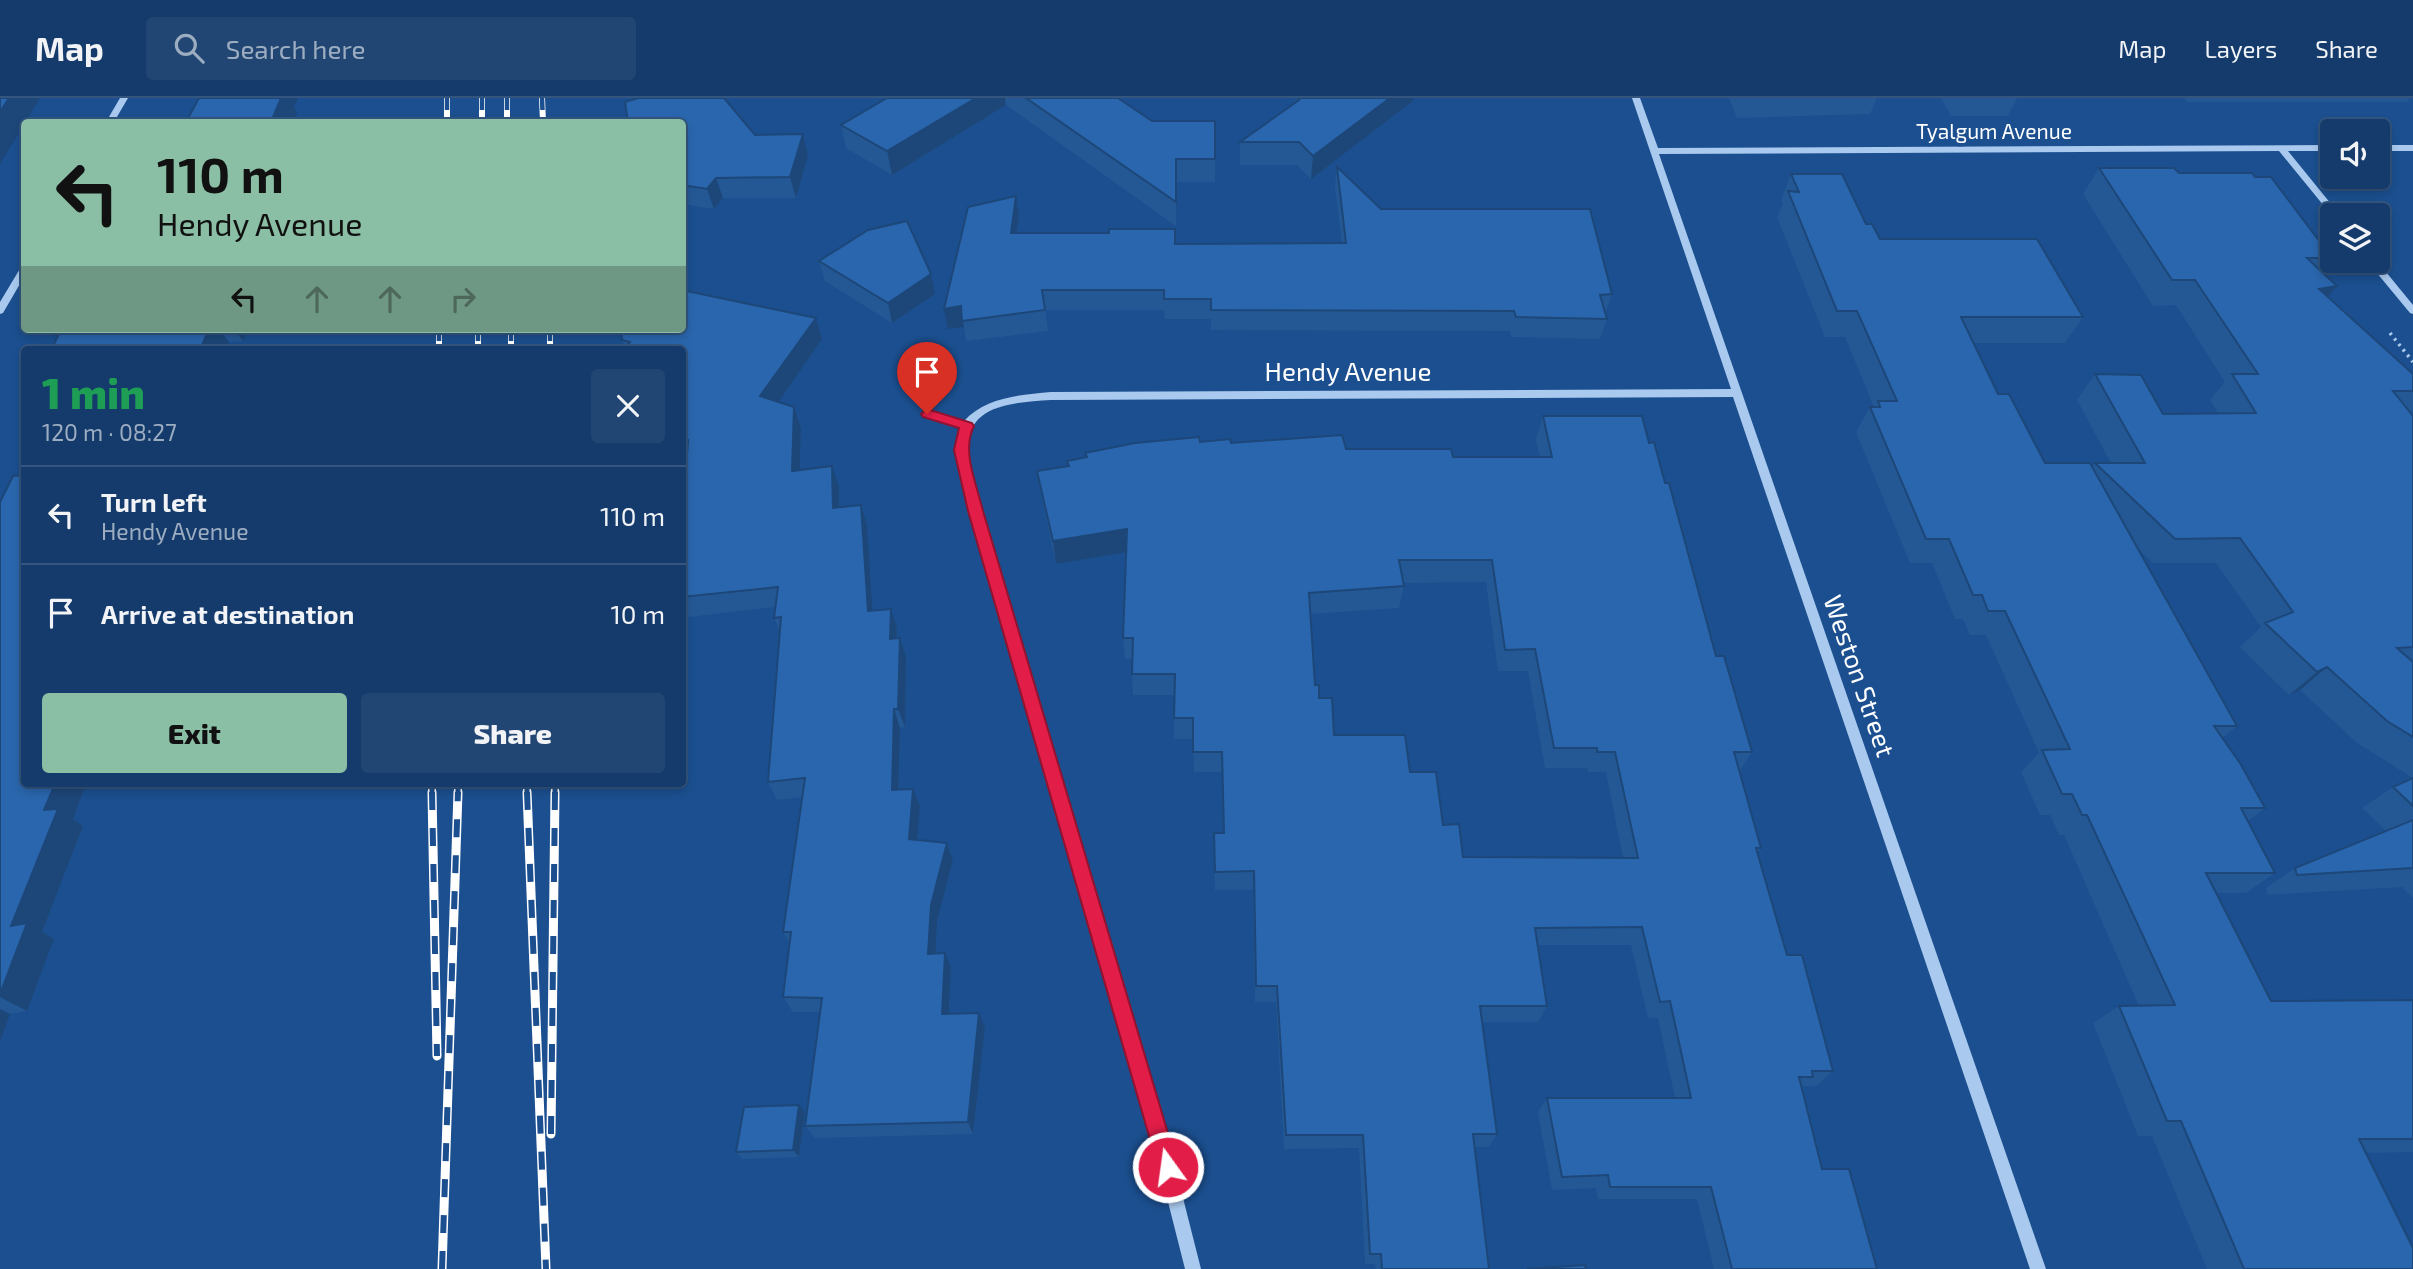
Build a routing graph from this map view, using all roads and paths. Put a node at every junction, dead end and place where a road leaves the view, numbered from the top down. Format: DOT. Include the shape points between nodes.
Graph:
graph roads {
  1 [pos="124,98"];
  2 [pos="1636,98"];
  3 [pos="112,119"];
  4 [pos="2390,148"];
  5 [pos="2413,148"];
  6 [pos="2282,149"];
  7 [pos="2320,149"];
  8 [pos="1654,150"];
  9 [pos="2325,203"];
  10 [pos="2382,273"];
  11 [pos="21,274"];
  12 [pos="0,311"];
  13 [pos="2413,311"];
  14 [pos="1738,393"];
  15 [pos="927,414"];
  16 [pos="967,426"];
  17 [pos="1193,1269"];
  18 [pos="2038,1269"];
  1 -- 3 [label="street"];
  2 -- 8 [label="street, Weston Street"];
  4 -- 5 [label="street"];
  6 -- 7 [label="street, Tyalgum Avenue"];
  6 -- 8 [label="street, Tyalgum Avenue"];
  6 -- 9 [label="street"];
  8 -- 14 [label="street, Weston Street"];
  10 -- 13 [label="street"];
  11 -- 12 [label="street"];
  14 -- 16 [label="street, Hendy Avenue" via="1051,396 999,403"];
  14 -- 18 [label="street, Weston Street"];
  15 -- 16 [label="street"];
  16 -- 17 [label="street" via="963,467 1155,1119"];
}
